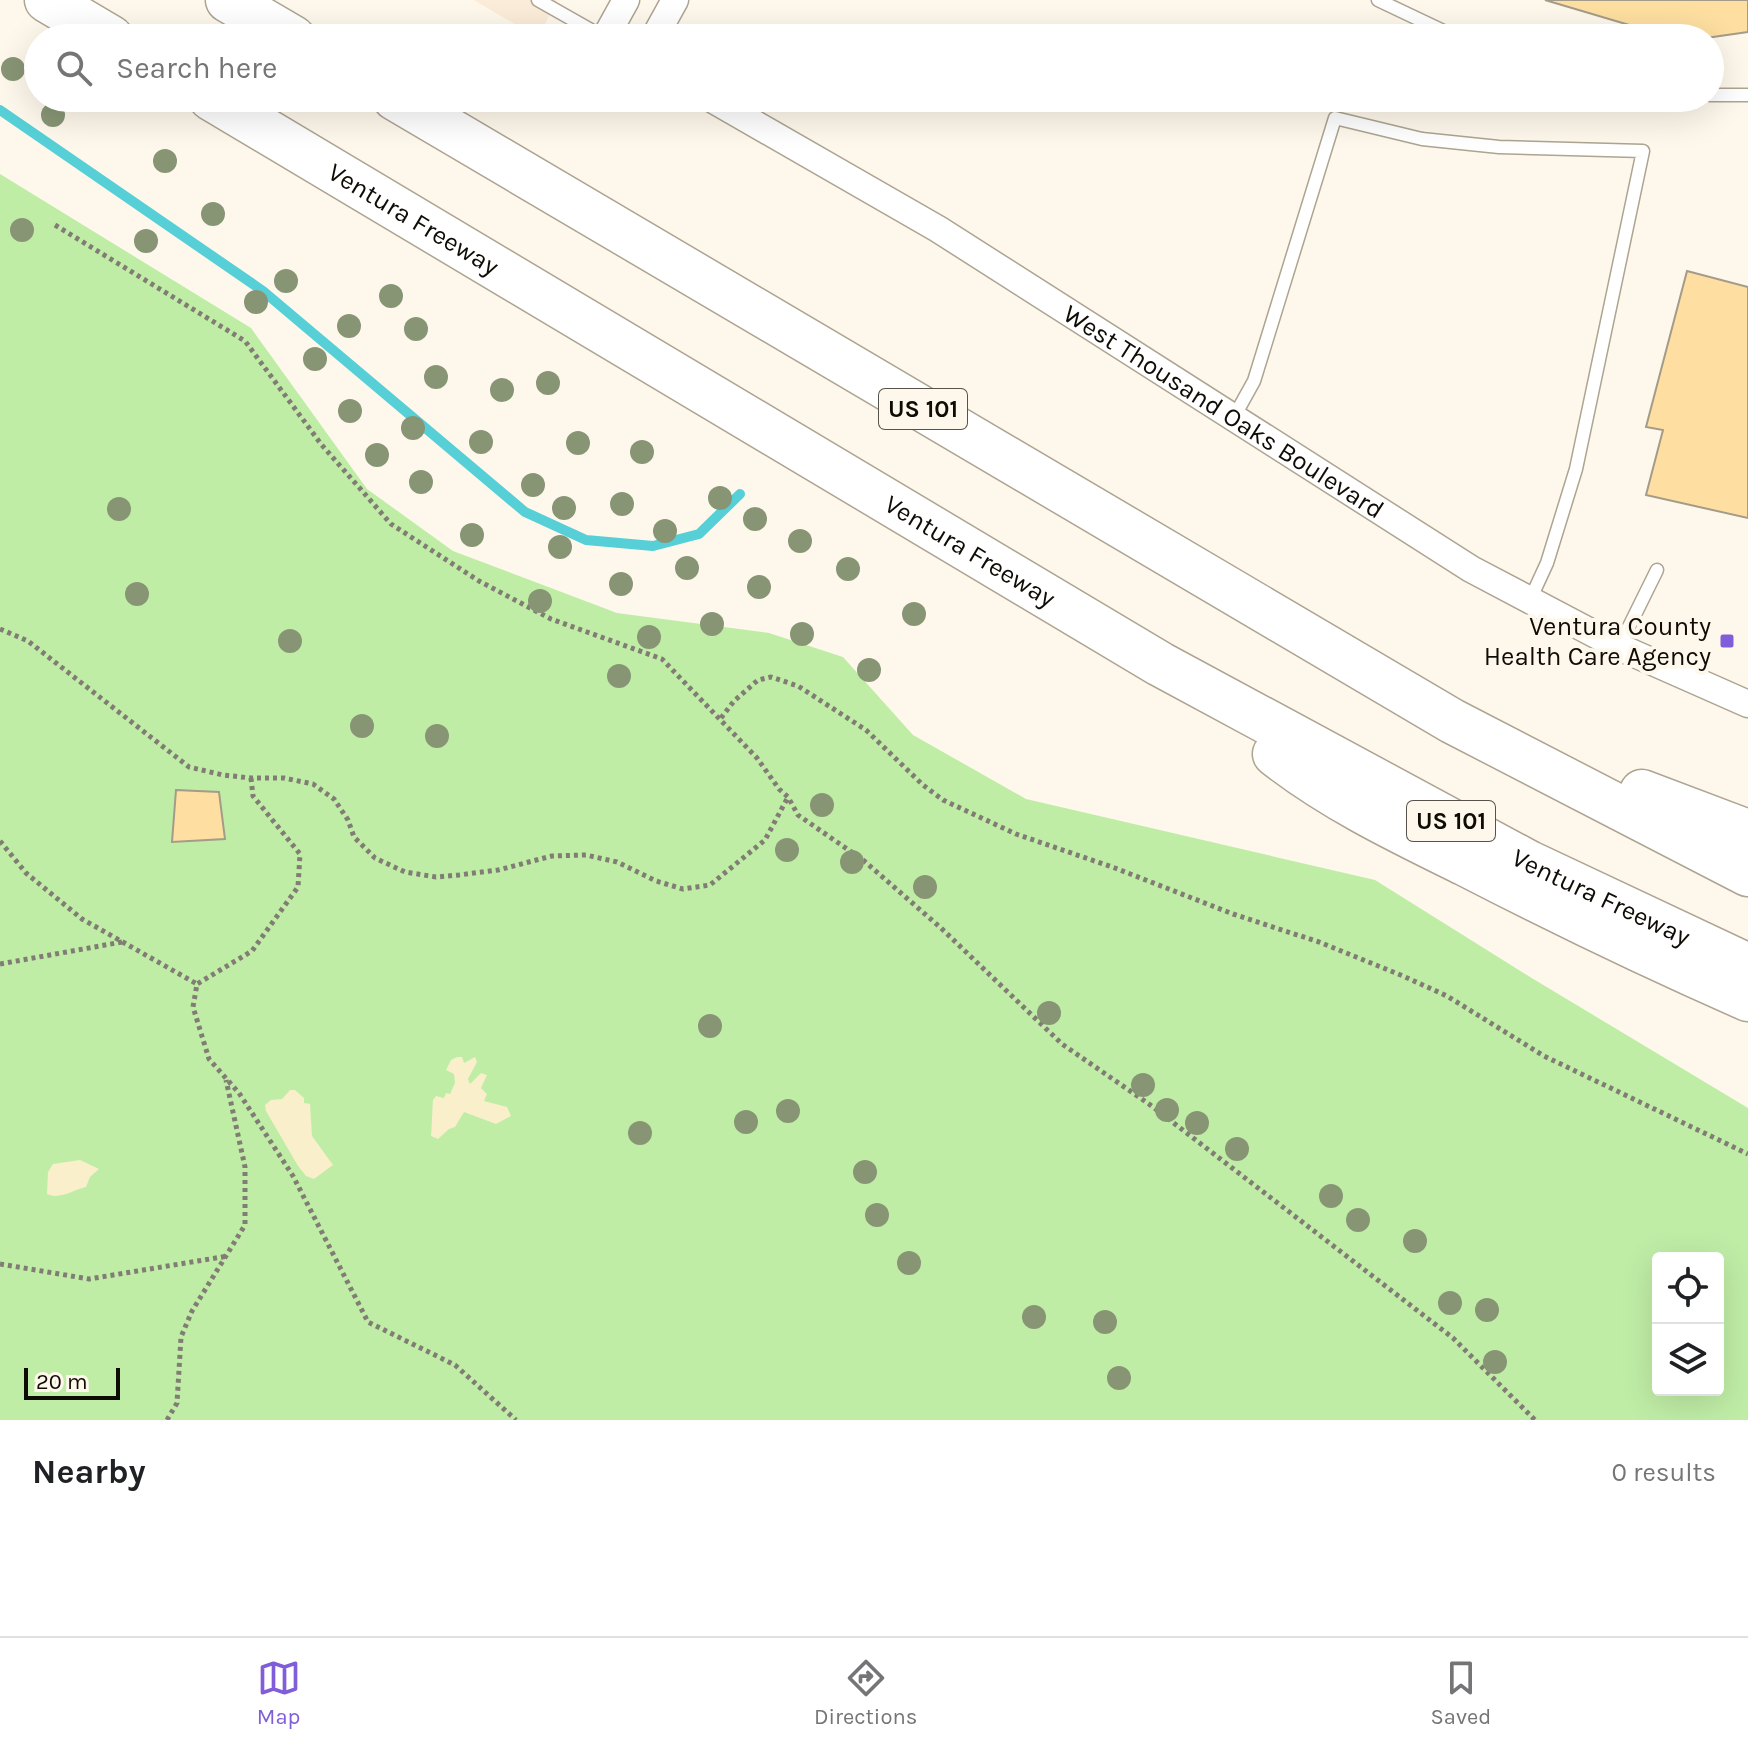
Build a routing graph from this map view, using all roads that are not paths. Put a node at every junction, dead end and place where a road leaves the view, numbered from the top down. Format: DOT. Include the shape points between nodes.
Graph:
graph roads {
  1 [pos="47,0"];
  2 [pos="228,0"];
  3 [pos="538,0"];
  4 [pos="626,0"];
  5 [pos="675,0"];
  6 [pos="1378,0"];
  7 [pos="87,24"];
  8 [pos="269,24"];
  9 [pos="580,24"];
  10 [pos="613,24"];
  11 [pos="662,24"];
  12 [pos="1429,24"];
  13 [pos="1724,95"];
  14 [pos="1748,95"];
  15 [pos="234,112"];
  16 [pos="419,112"];
  17 [pos="734,112"];
  18 [pos="1234,417"];
  19 [pos="1657,570"];
  20 [pos="1529,602"];
  21 [pos="1619,647"];
  22 [pos="1160,664"];
  23 [pos="1748,704"];
  24 [pos="1452,721"];
  25 [pos="1748,832"];
  26 [pos="1748,874"];
  27 [pos="1748,966"];
  28 [pos="1748,999"];
  1 -- 7 [label="highway"];
  2 -- 8 [label="highway"];
  3 -- 9 [label="lane"];
  4 -- 10 [label="street"];
  5 -- 11 [label="street"];
  6 -- 12 [label="lane"];
  13 -- 14 [label="lane"];
  15 -- 22 [label="highway, Ventura Freeway / US 101"];
  16 -- 24 [label="highway, US 101"];
  17 -- 18 [label="street, West Thousand Oaks Boulevard" via="938,229"];
  18 -- 20 [label="street, West Thousand Oaks Boulevard"];
  18 -- 20 [label="lane" via="1254,381 1335,118 1422,139 1483,146 1643,151 1576,469"];
  19 -- 21 [label="lane"];
  20 -- 21 [label="street, West Thousand Oaks Boulevard"];
  21 -- 23 [label="street, West Thousand Oaks Boulevard"];
  22 -- 27 [label="highway, Ventura Freeway / US 101" via="1529,863"];
  22 -- 28 [label="highway" via="1301,775 1601,933"];
  24 -- 25 [label="highway"];
  24 -- 26 [label="highway, US 101"];
}
